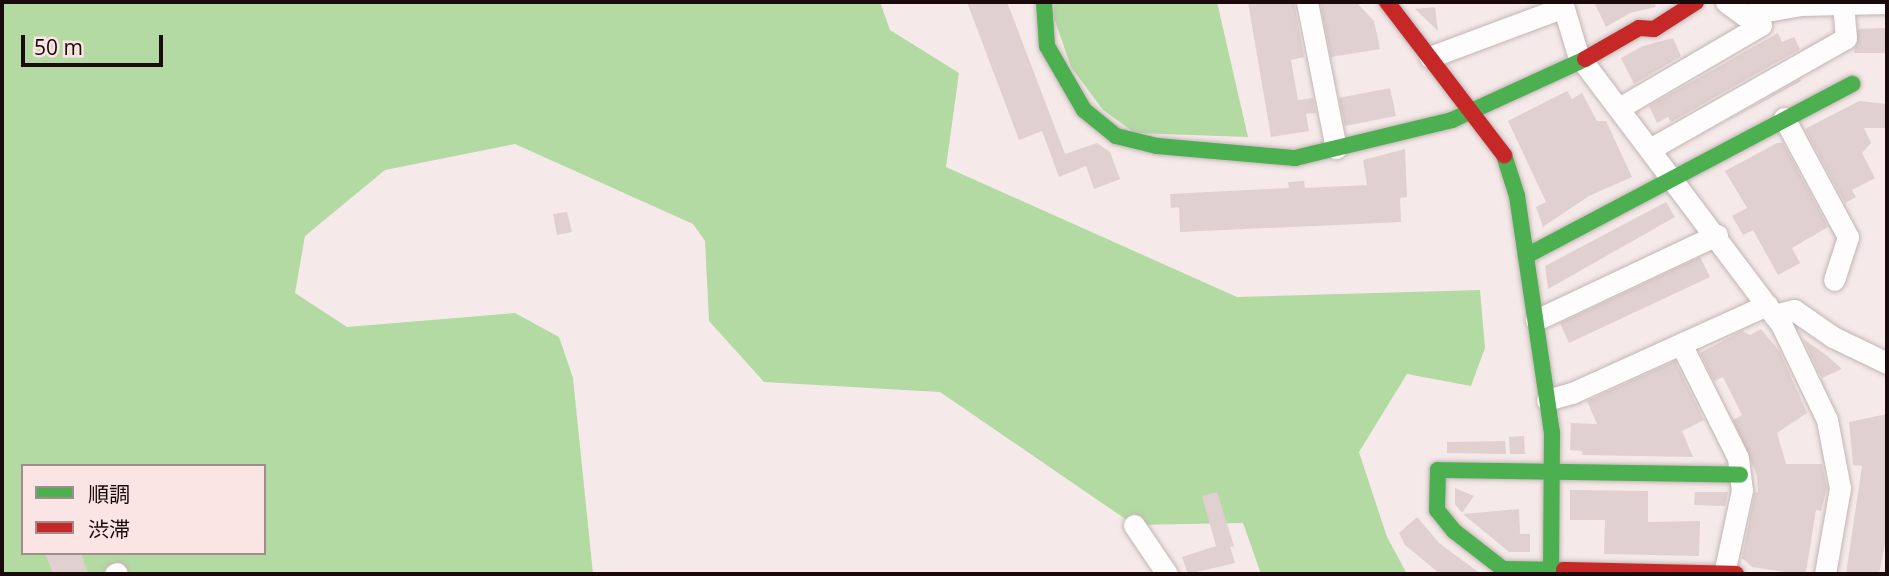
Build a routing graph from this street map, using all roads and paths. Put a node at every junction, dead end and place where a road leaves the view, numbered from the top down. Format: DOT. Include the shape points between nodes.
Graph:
graph roads {
  1 [pos="1044,2"];
  2 [pos="1307,2"];
  3 [pos="1387,2"];
  4 [pos="1696,2"];
  5 [pos="1726,2"];
  6 [pos="1887,3"];
  7 [pos="1843,4"];
  8 [pos="1562,5"];
  9 [pos="1758,13"];
  10 [pos="1430,57"];
  11 [pos="1583,60"];
  12 [pos="1852,84"];
  13 [pos="1470,108"];
  14 [pos="1619,108"];
  15 [pos="1784,118"];
  16 [pos="1336,148"];
  17 [pos="1650,149"];
  18 [pos="1671,176"];
  19 [pos="1717,235"];
  20 [pos="1526,256"];
  21 [pos="1834,280"];
  22 [pos="1771,310"];
  23 [pos="1536,320"];
  24 [pos="1681,344"];
  25 [pos="1887,363"];
  26 [pos="1547,400"];
  27 [pos="1552,470"];
  28 [pos="1740,475"];
  29 [pos="1134,525"];
  30 [pos="1551,571"];
  31 [pos="1650,572"];
  32 [pos="1167,574"];
  33 [pos="1728,574"];
  34 [pos="1825,574"];
  1 -- 16 [label="street" via="1047,46 1066,82 1084,110 1116,136 1157,146 1294,158"];
  2 -- 16 [label="street"];
  3 -- 10 [label="street"];
  4 -- 11 [label="street" via="1654,29 1639,28"];
  5 -- 9 [label="street" via="1744,15"];
  6 -- 7 [label="street"];
  7 -- 9 [label="street"];
  7 -- 17 [label="street" via="1846,38"];
  8 -- 10 [label="street"];
  8 -- 11 [label="street"];
  9 -- 14 [label="street" via="1761,24"];
  10 -- 13 [label="street"];
  11 -- 13 [label="street"];
  11 -- 14 [label="street"];
  12 -- 15 [label="street"];
  13 -- 16 [label="street" via="1452,120"];
  13 -- 20 [label="street" via="1502,148 1517,197"];
  14 -- 17 [label="street"];
  15 -- 18 [label="street"];
  15 -- 21 [label="street" via="1848,237"];
  17 -- 18 [label="street"];
  18 -- 19 [label="street"];
  18 -- 20 [label="street"];
  19 -- 22 [label="street"];
  19 -- 23 [label="street"];
  20 -- 23 [label="street"];
  22 -- 24 [label="street"];
  22 -- 25 [label="street" via="1794,310 1833,337"];
  22 -- 34 [label="street" via="1827,420 1835,448 1840,488"];
  23 -- 26 [label="street"];
  24 -- 26 [label="street"];
  24 -- 28 [label="street" via="1738,458"];
  26 -- 27 [label="street"];
  27 -- 28 [label="street"];
  27 -- 30 [label="street"];
  27 -- 30 [label="street" via="1438,470 1437,510 1454,531 1503,569"];
  28 -- 33 [label="street" via="1742,490"];
  29 -- 32 [label="street"];
  30 -- 31 [label="street"];
  31 -- 33 [label="street"];
}
